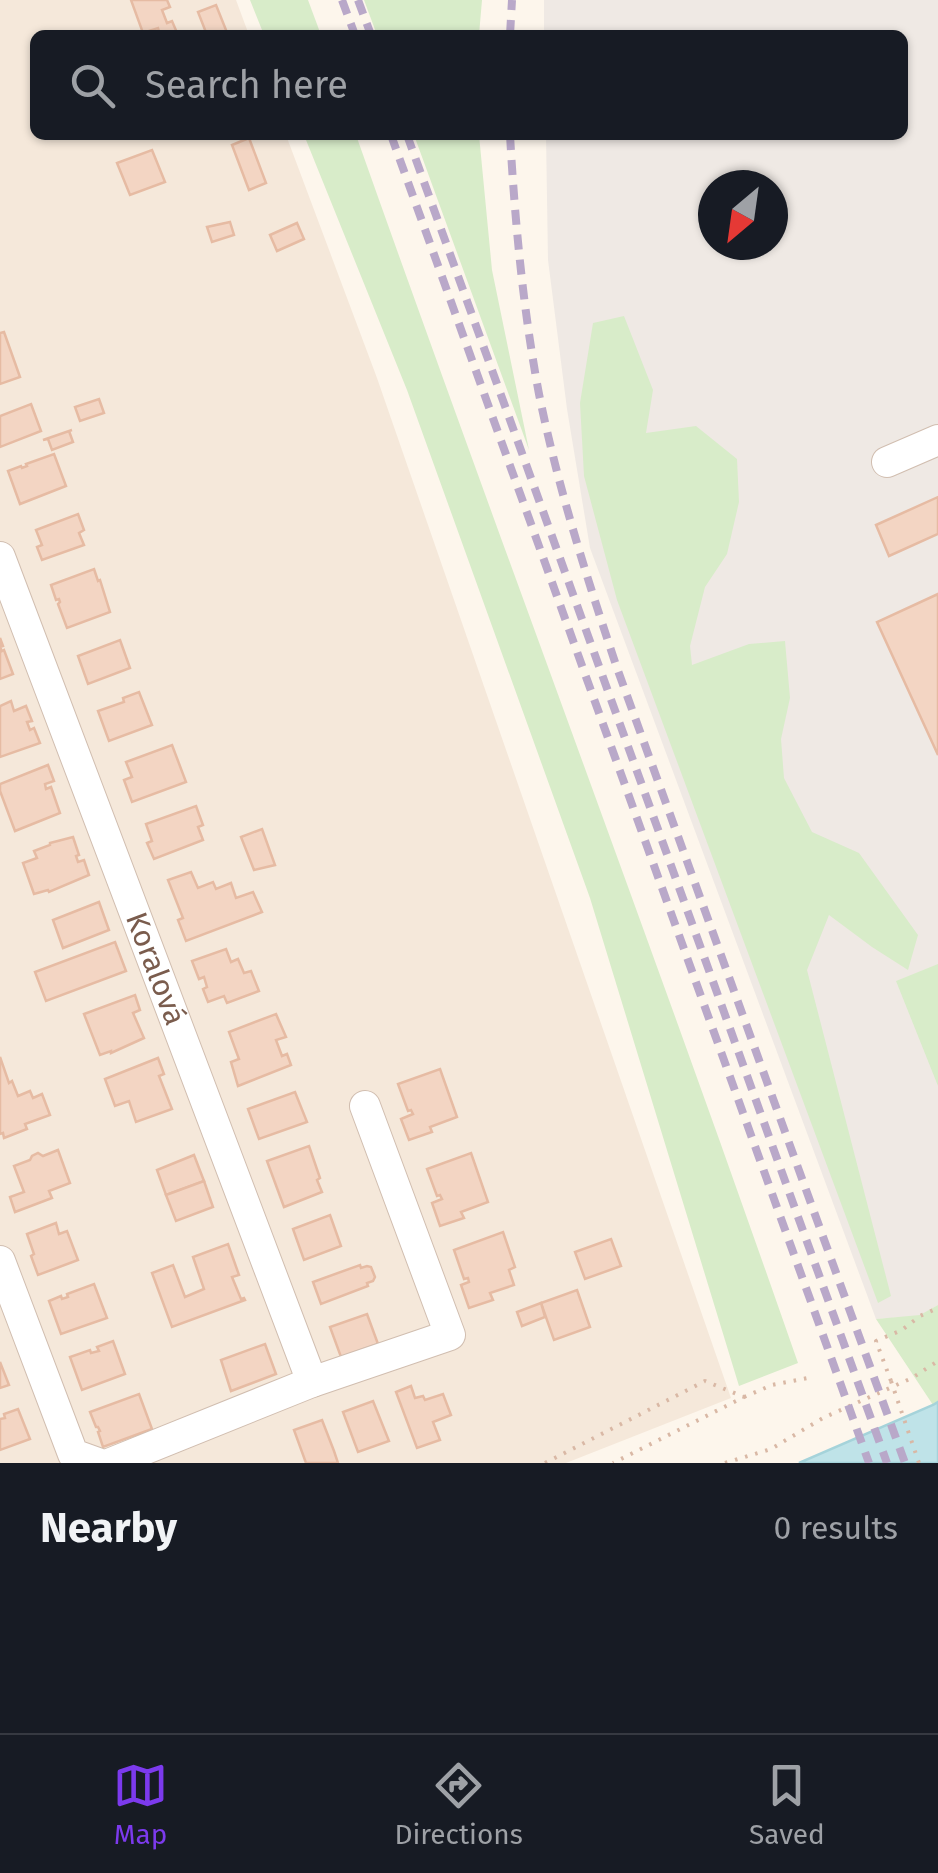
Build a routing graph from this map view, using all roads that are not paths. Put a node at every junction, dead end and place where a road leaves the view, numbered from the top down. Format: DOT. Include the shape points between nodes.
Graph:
graph roads {
  1 [pos="938,440"];
  2 [pos="887,462"];
  3 [pos="0,557"];
  4 [pos="366,1106"];
  5 [pos="0,1261"];
  6 [pos="312,1382"];
  7 [pos="92,1460"];
  1 -- 2 [label="street"];
  3 -- 6 [label="street, Koralová"];
  4 -- 6 [label="street" via="450,1335"];
  5 -- 7 [label="street"];
  6 -- 7 [label="street"];
}
